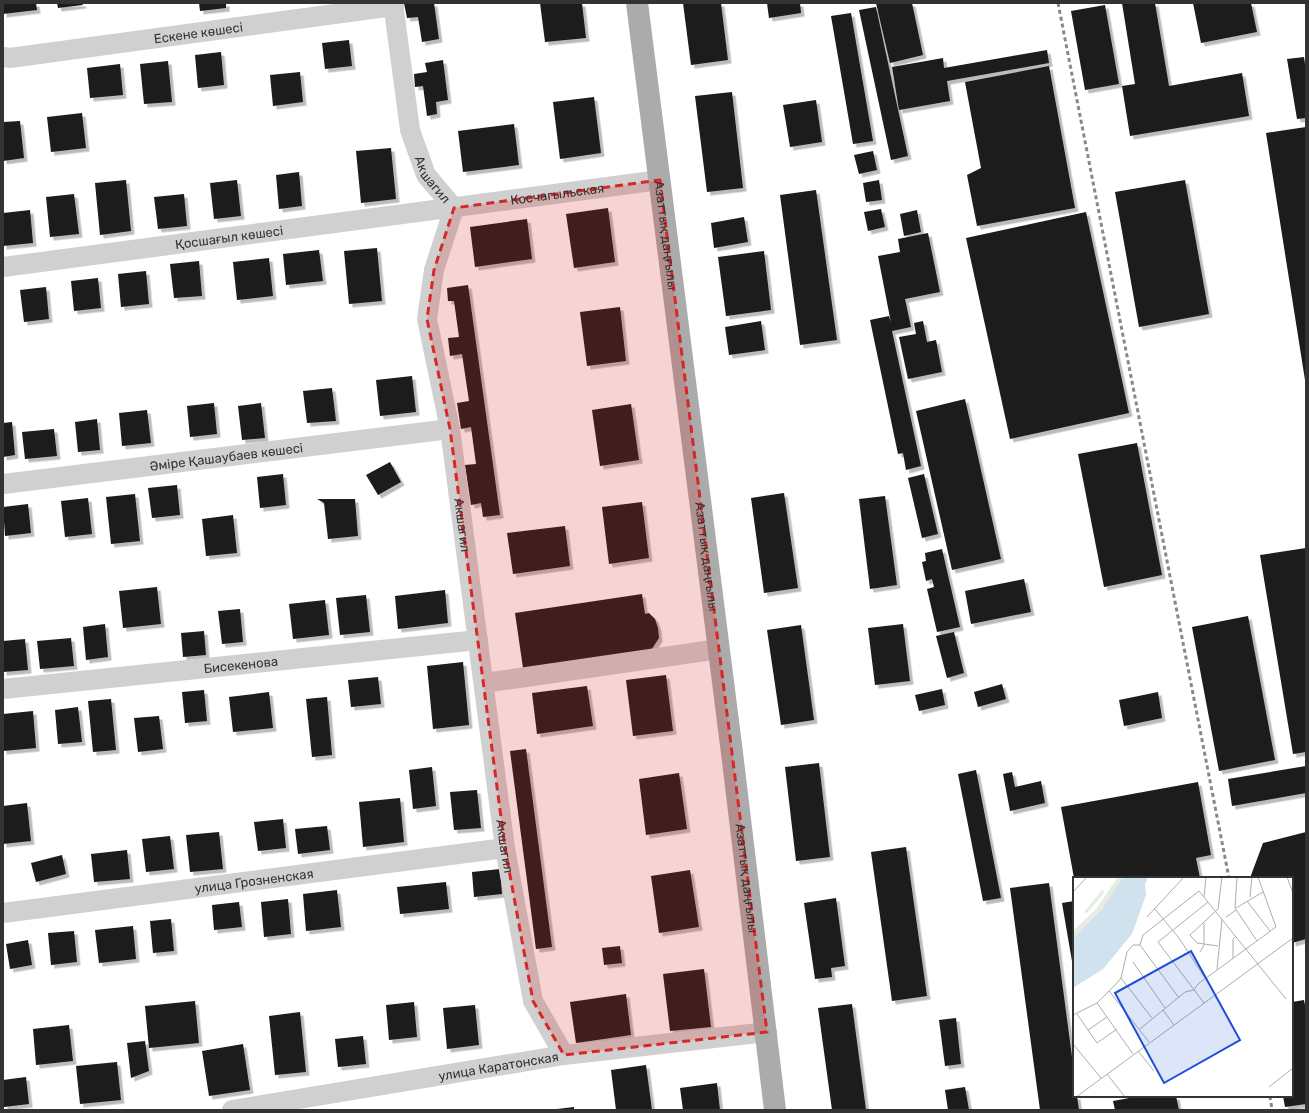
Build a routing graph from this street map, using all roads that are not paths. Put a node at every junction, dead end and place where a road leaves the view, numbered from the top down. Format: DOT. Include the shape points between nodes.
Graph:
graph roads {
  1 [pos="636,3"];
  2 [pos="393,4"];
  3 [pos="3,57"];
  4 [pos="660,180"];
  5 [pos="454,208"];
  6 [pos="3,267"];
  7 [pos="450,429"];
  8 [pos="3,484"];
  9 [pos="478,640"];
  10 [pos="719,649"];
  11 [pos="484,683"];
  12 [pos="3,689"];
  13 [pos="505,848"];
  14 [pos="3,913"];
  15 [pos="767,1032"];
  16 [pos="564,1055"];
  17 [pos="232,1110"];
  18 [pos="775,1110"];
  1 -- 4 [label="main road, Азаттық даңғылы"];
  2 -- 3 [label="street, Ескене көшесі"];
  2 -- 5 [label="street, Акшагил" via="410,130 426,175"];
  4 -- 5 [label="street, Косчагыльская"];
  4 -- 10 [label="main road, Азаттық даңғылы"];
  5 -- 6 [label="street, Қосшағыл көшесі"];
  5 -- 7 [label="street, Акшагил" via="434,270 427,319"];
  7 -- 8 [label="street, Әміре Қашаубаев көшесі"];
  7 -- 9 [label="street, Акшагил"];
  9 -- 11 [label="street, Акшагил"];
  9 -- 12 [label="street, Бисекенова"];
  10 -- 11 [label="street"];
  10 -- 15 [label="main road, Азаттық даңғылы"];
  11 -- 13 [label="street, Акшагил"];
  13 -- 14 [label="street, улица Грозненская"];
  13 -- 16 [label="street, Акшагил" via="533,1001"];
  15 -- 16 [label="street, улица Каратонская"];
  15 -- 18 [label="main road, Азаттық даңғылы"];
  16 -- 17 [label="street, улица Каратонская"];
}
